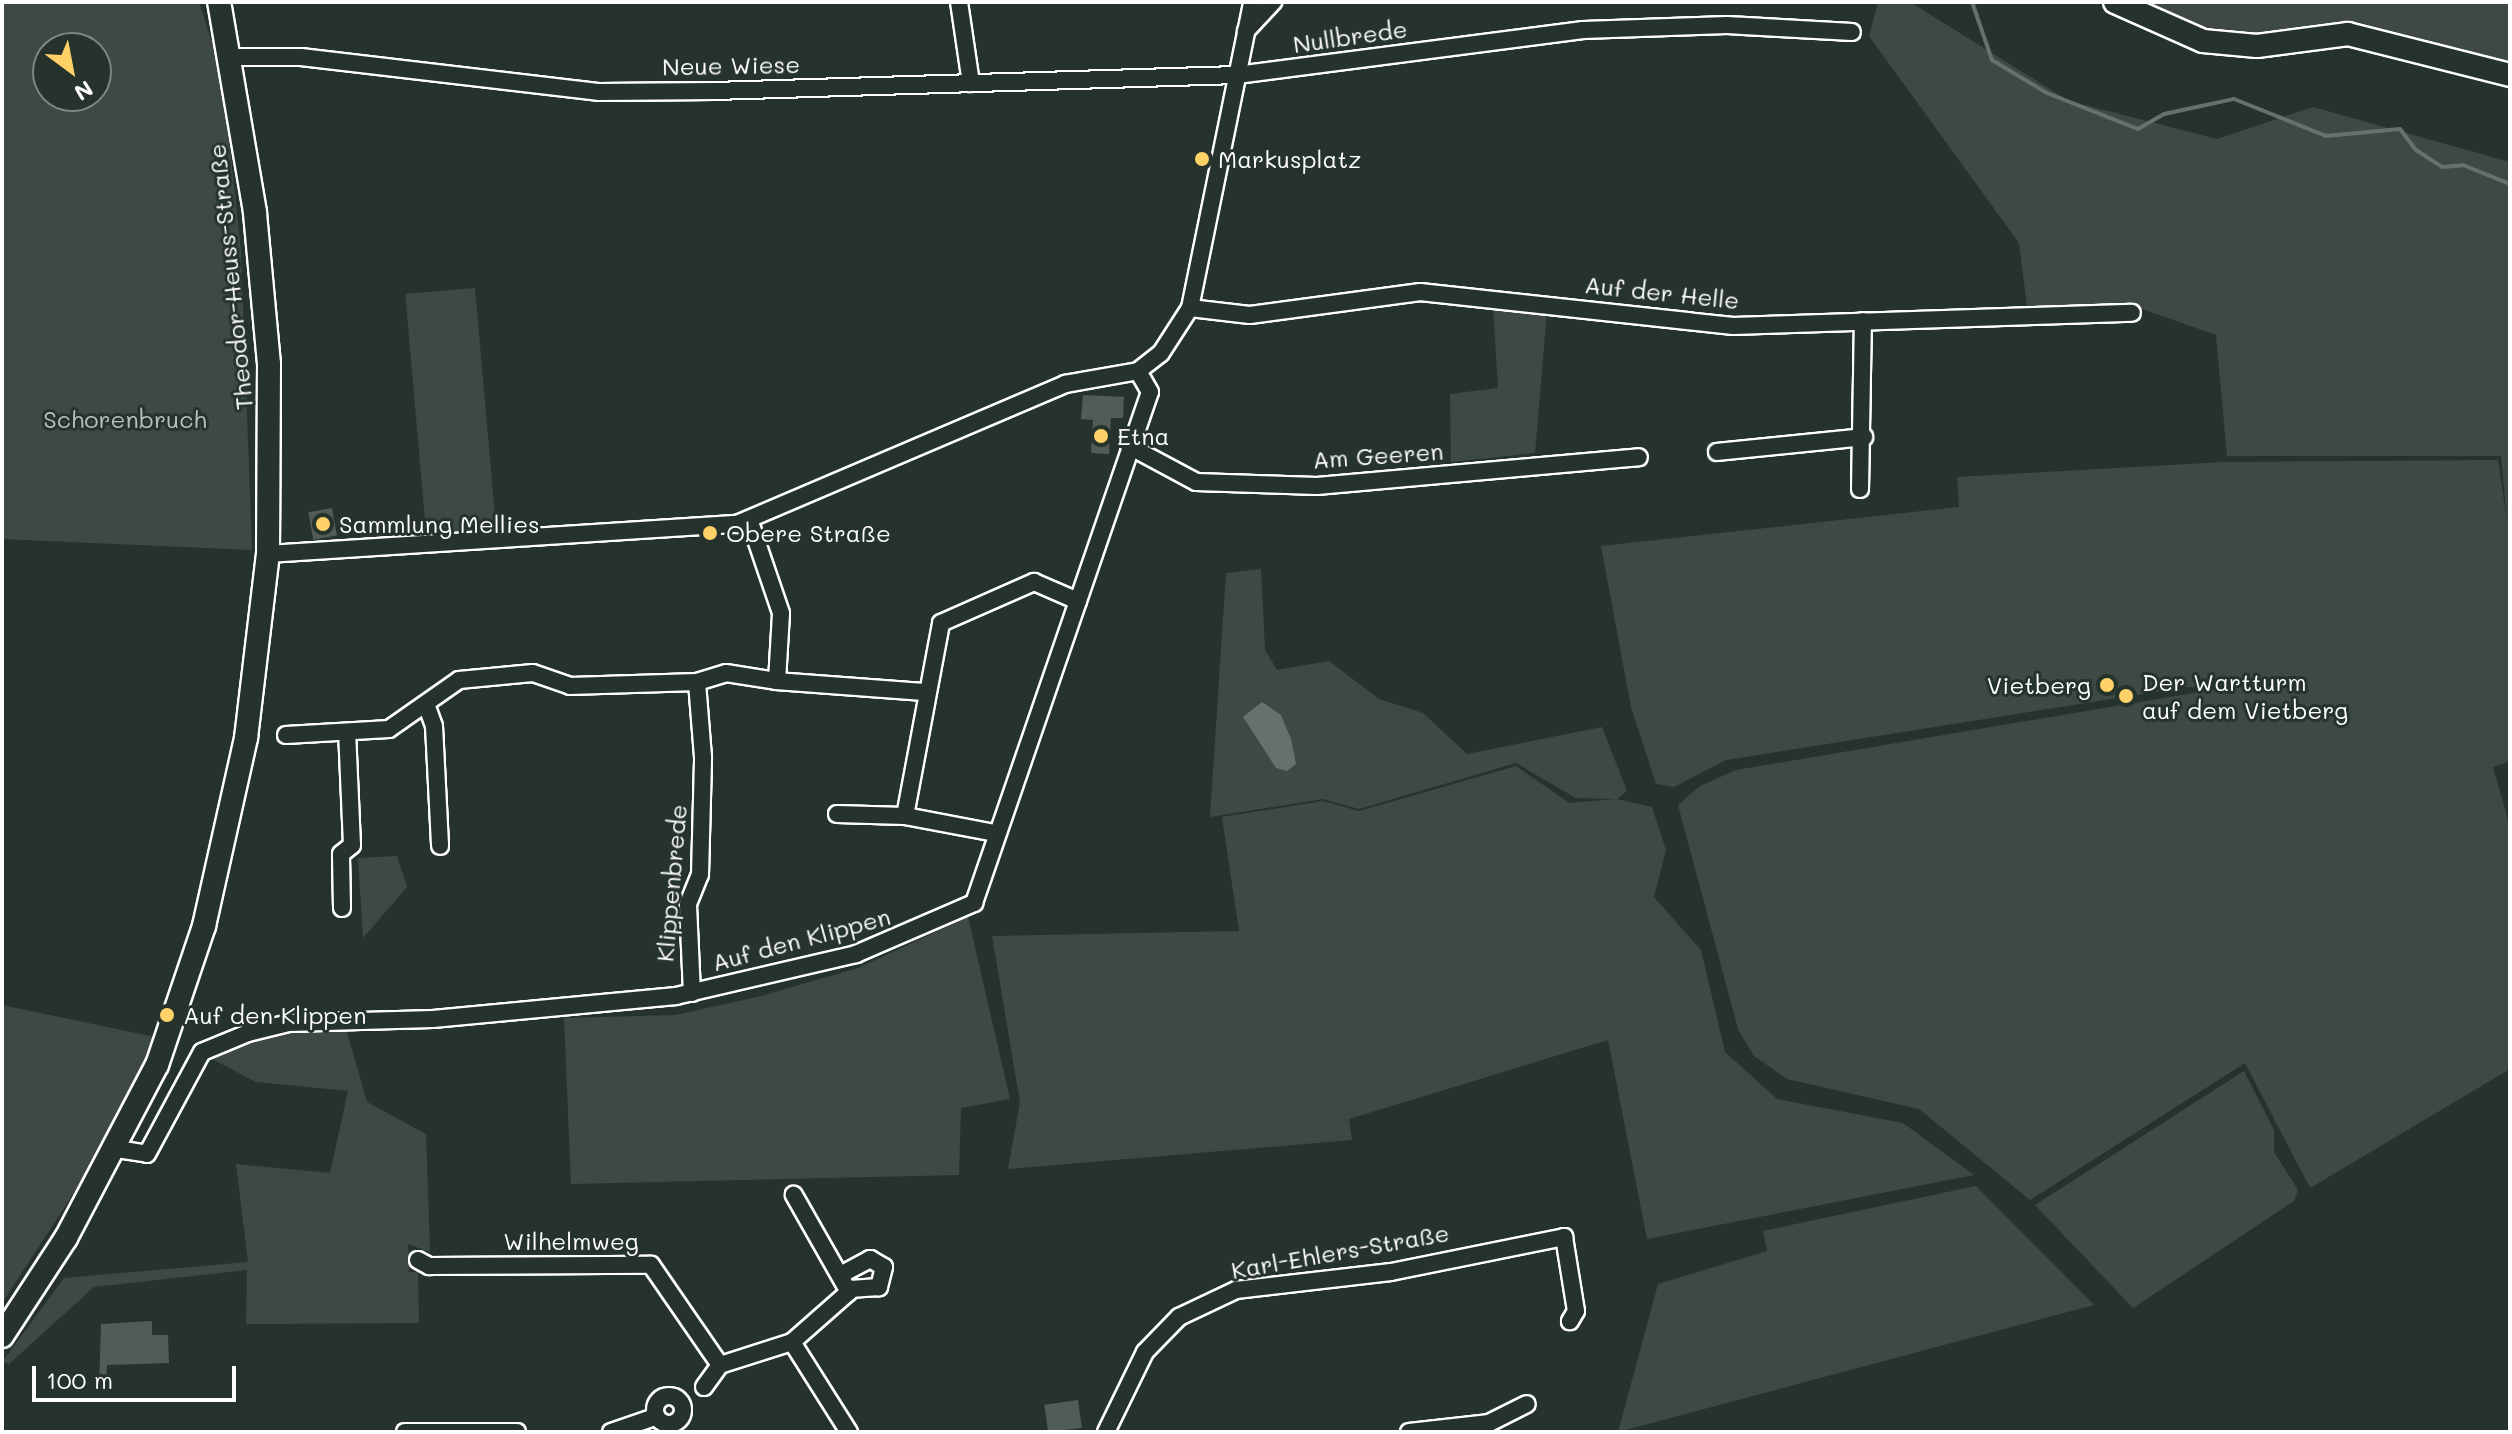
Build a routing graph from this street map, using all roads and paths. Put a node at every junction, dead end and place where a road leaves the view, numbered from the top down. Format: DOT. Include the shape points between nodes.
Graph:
graph roads {
  1 [pos="219,2"];
  2 [pos="959,2"];
  3 [pos="1252,2"];
  4 [pos="1273,2"];
  5 [pos="2115,2"];
  6 [pos="1246,31"];
  7 [pos="1852,32"];
  8 [pos="229,57"];
  9 [pos="1237,75"];
  10 [pos="2510,75"];
  11 [pos="971,83"];
  12 [pos="1190,308"];
  13 [pos="2132,313"];
  14 [pos="1863,321"];
  15 [pos="1138,371"];
  16 [pos="1864,437"];
  17 [pos="1129,446"];
  18 [pos="1717,452"];
  19 [pos="1639,457"];
  20 [pos="1860,489"];
  21 [pos="749,519"];
  22 [pos="268,554"];
  23 [pos="1078,601"];
  24 [pos="777,681"];
  25 [pos="697,682"];
  26 [pos="923,692"];
  27 [pos="426,704"];
  28 [pos="347,732"];
  29 [pos="286,735"];
  30 [pos="837,814"];
  31 [pos="905,816"];
  32 [pos="995,833"];
  33 [pos="440,846"];
  34 [pos="342,908"];
  35 [pos="692,993"];
  36 [pos="117,1149"];
  37 [pos="794,1195"];
  38 [pos="418,1260"];
  39 [pos="1570,1321"];
  40 [pos="2,1336"];
  41 [pos="792,1342"];
  42 [pos="720,1365"];
  43 [pos="704,1387"];
  44 [pos="1527,1404"];
  45 [pos="655,1417"];
  46 [pos="405,1432"];
  47 [pos="517,1432"];
  48 [pos="611,1432"];
  49 [pos="849,1432"];
  50 [pos="1106,1432"];
  51 [pos="1409,1432"];
  1 -- 8 [label="main road, Theodor-Heuss-Straße"];
  2 -- 11 [label="street"];
  3 -- 6 [label="street"];
  4 -- 6 [label="street"];
  5 -- 10 [label="main road" via="2203,41 2257,46 2348,34"];
  6 -- 9 [label="street"];
  7 -- 9 [label="street, Nullbrede" via="1727,25 1583,30"];
  8 -- 11 [label="street, Neue Wiese" via="301,57 600,92"];
  8 -- 22 [label="main road, Theodor-Heuss-Straße" via="266,321"];
  9 -- 11 [label="street, Neue Wiese"];
  9 -- 12 [label="street"];
  12 -- 14 [label="street, Auf der Helle" via="1250,315 1420,292 1733,326"];
  12 -- 15 [label="street" via="1161,353"];
  13 -- 14 [label="street, Auf der Helle"];
  14 -- 16 [label="street"];
  15 -- 17 [label="street, Auf den Klippen" via="1150,392"];
  15 -- 21 [label="street" via="1065,384"];
  16 -- 18 [label="street"];
  16 -- 20 [label="street"];
  17 -- 19 [label="street, Am Geeren" via="1196,482 1317,486"];
  17 -- 23 [label="street, Auf den Klippen"];
  21 -- 22 [label="street"];
  21 -- 24 [label="street" via="781,613"];
  22 -- 36 [label="main road, Theodor-Heuss-Straße" via="246,738 218,874 174,1020"];
  23 -- 26 [label="street" via="1034,582 941,623"];
  23 -- 32 [label="street, Auf den Klippen"];
  24 -- 25 [label="street" via="726,673"];
  24 -- 26 [label="street"];
  25 -- 27 [label="street" via="570,686 533,673 459,680"];
  25 -- 35 [label="street, Klippenbrede" via="703,757 700,875 688,904"];
  26 -- 31 [label="street"];
  27 -- 28 [label="street" via="389,729"];
  27 -- 33 [label="street" via="434,726"];
  28 -- 29 [label="street"];
  28 -- 34 [label="street" via="352,845 341,854"];
  30 -- 31 [label="street"];
  31 -- 32 [label="street"];
  32 -- 35 [label="street, Auf den Klippen" via="980,892 966,909 856,954"];
  35 -- 36 [label="street, Auf den Klippen" via="457,1018 289,1023 217,1042 196,1061 154,1147 141,1156"];
  36 -- 40 [label="main road, Theodor-Heuss-Straße"];
  37 -- 41 [label="street" via="847,1281"];
  38 -- 42 [label="street, Wilhelmweg" via="429,1266 651,1265"];
  39 -- 50 [label="street, Karl-Ehlers-Straße" via="1576,1311 1564,1237 1391,1272 1236,1290 1179,1317 1145,1352"];
  41 -- 42 [label="street"];
  41 -- 49 [label="street"];
  42 -- 43 [label="street"];
  44 -- 51 [label="street" via="1489,1423"];
  45 -- 48 [label="street"];
  46 -- 47 [label="street"];
}
